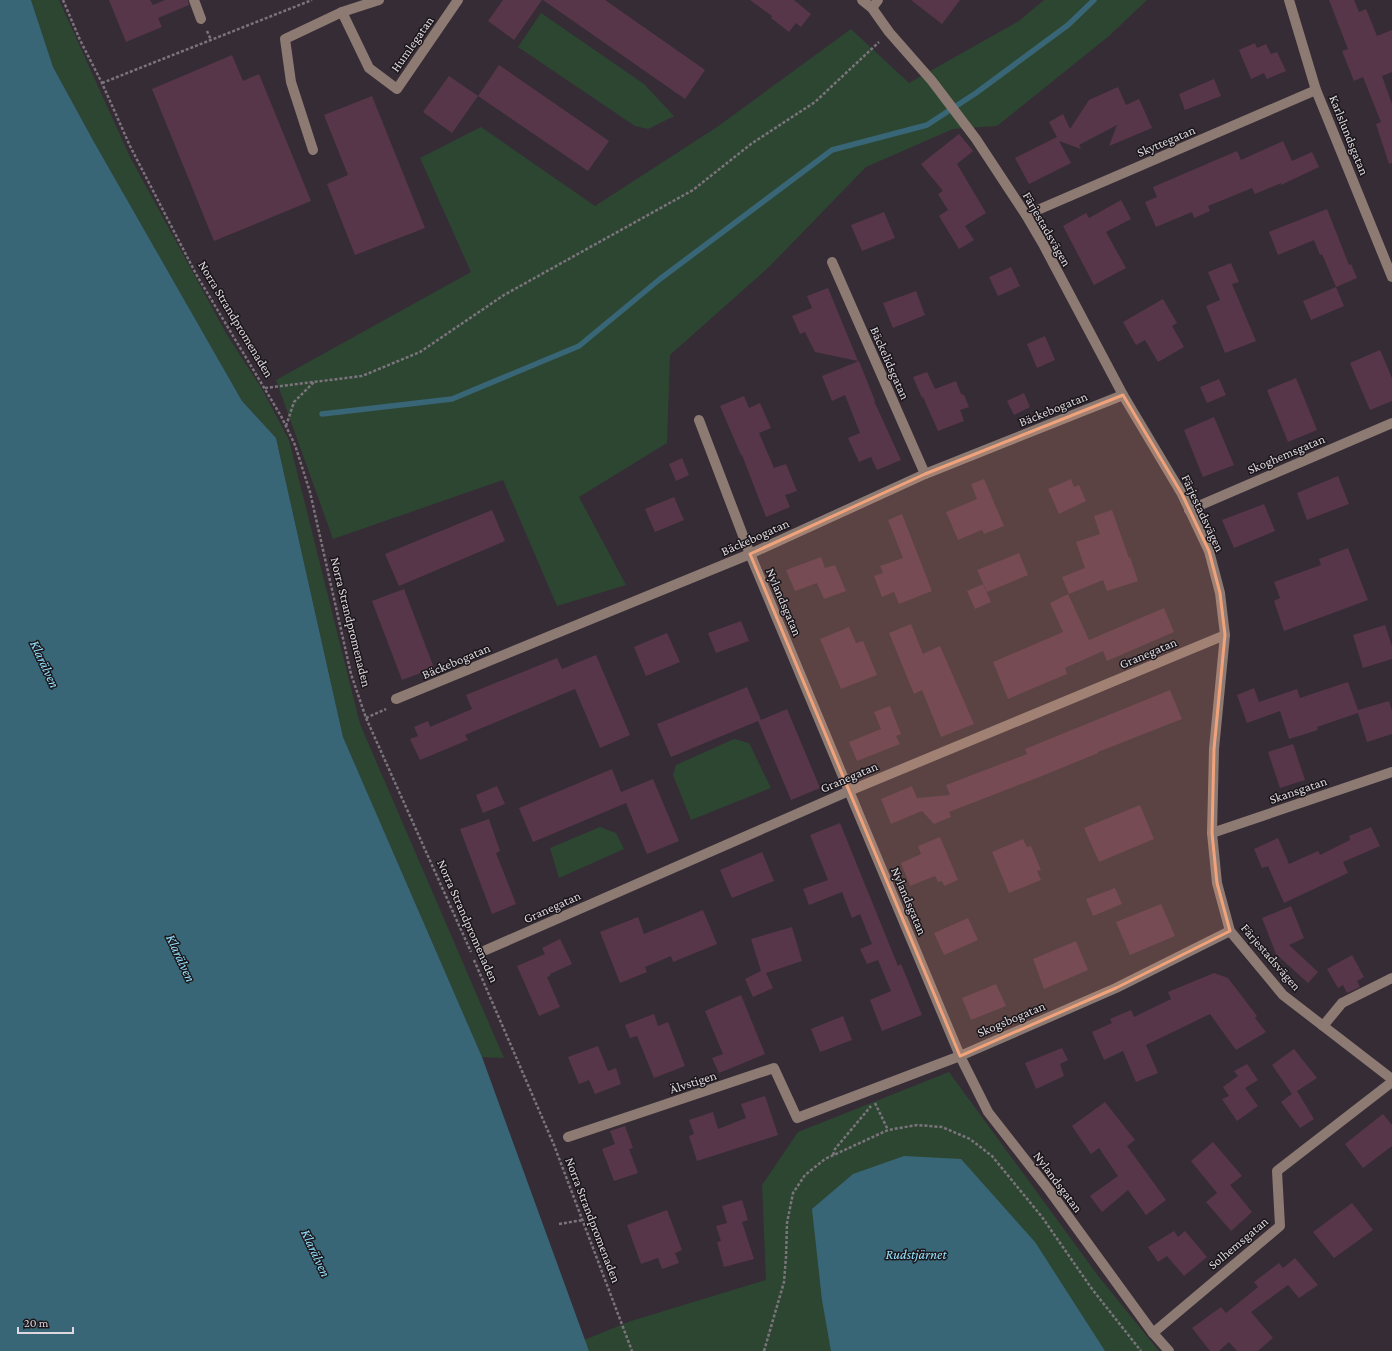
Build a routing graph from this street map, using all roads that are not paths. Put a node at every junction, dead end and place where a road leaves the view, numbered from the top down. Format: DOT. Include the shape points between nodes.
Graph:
graph roads {
  1 [pos="194,0"];
  2 [pos="379,0"];
  3 [pos="458,0"];
  4 [pos="862,0"];
  5 [pos="1290,0"];
  6 [pos="875,4"];
  7 [pos="342,12"];
  8 [pos="201,19"];
  9 [pos="1316,90"];
  10 [pos="313,150"];
  11 [pos="1026,215"];
  12 [pos="832,262"];
  13 [pos="1392,277"];
  14 [pos="1123,395"];
  15 [pos="699,420"];
  16 [pos="1392,423"];
  17 [pos="924,474"];
  18 [pos="1189,510"];
  19 [pos="750,554"];
  20 [pos="1225,635"];
  21 [pos="396,699"];
  22 [pos="1392,772"];
  23 [pos="849,791"];
  24 [pos="1212,833"];
  25 [pos="1230,931"];
  26 [pos="486,950"];
  27 [pos="1392,978"];
  28 [pos="1323,1026"];
  29 [pos="960,1056"];
  30 [pos="1392,1080"];
  31 [pos="797,1118"];
  32 [pos="568,1137"];
  33 [pos="1153,1333"];
  34 [pos="1169,1351"];
  1 -- 8 [label="street"];
  2 -- 7 [label="street"];
  3 -- 7 [label="street, Humlegatan" via="397,89 369,68"];
  4 -- 6 [label="street, Färjestadsvägen"];
  5 -- 9 [label="street, Karlslundsgatan"];
  6 -- 11 [label="street, Färjestadsvägen" via="889,32 932,80 976,139"];
  7 -- 10 [label="street" via="285,39 291,82"];
  9 -- 11 [label="street, Skyttegatan"];
  9 -- 13 [label="street, Karlslundsgatan"];
  11 -- 14 [label="street, Färjestadsvägen"];
  12 -- 17 [label="street, Bäckelidsgatan"];
  14 -- 17 [label="street, Bäckebogatan"];
  14 -- 18 [label="street, Färjestadsvägen"];
  15 -- 19 [label="street, Nylandsgatan"];
  16 -- 18 [label="street, Skoghemsgatan"];
  17 -- 19 [label="street, Bäckebogatan"];
  18 -- 20 [label="street, Färjestadsvägen" via="1211,558 1220,593"];
  19 -- 21 [label="street, Bäckebogatan"];
  19 -- 23 [label="street, Nylandsgatan"];
  20 -- 23 [label="street, Granegatan"];
  20 -- 24 [label="street, Färjestadsvägen" via="1214,749"];
  22 -- 24 [label="street, Skansgatan"];
  23 -- 26 [label="street, Granegatan"];
  23 -- 29 [label="street, Nylandsgatan"];
  24 -- 25 [label="street, Färjestadsvägen" via="1217,883"];
  25 -- 28 [label="street, Färjestadsvägen" via="1283,994"];
  25 -- 29 [label="street, Skogsbogatan" via="1116,988"];
  27 -- 28 [label="street" via="1342,1003"];
  28 -- 30 [label="street, Färjestadsvägen"];
  29 -- 31 [label="street, Skogsbogatan"];
  29 -- 33 [label="street, Nylandsgatan" via="988,1112 1049,1190"];
  30 -- 33 [label="street, Solhemsgatan" via="1277,1171 1280,1226"];
  31 -- 32 [label="street, Älvstigen" via="774,1068"];
  33 -- 34 [label="street, Nylandsgatan"];
}
